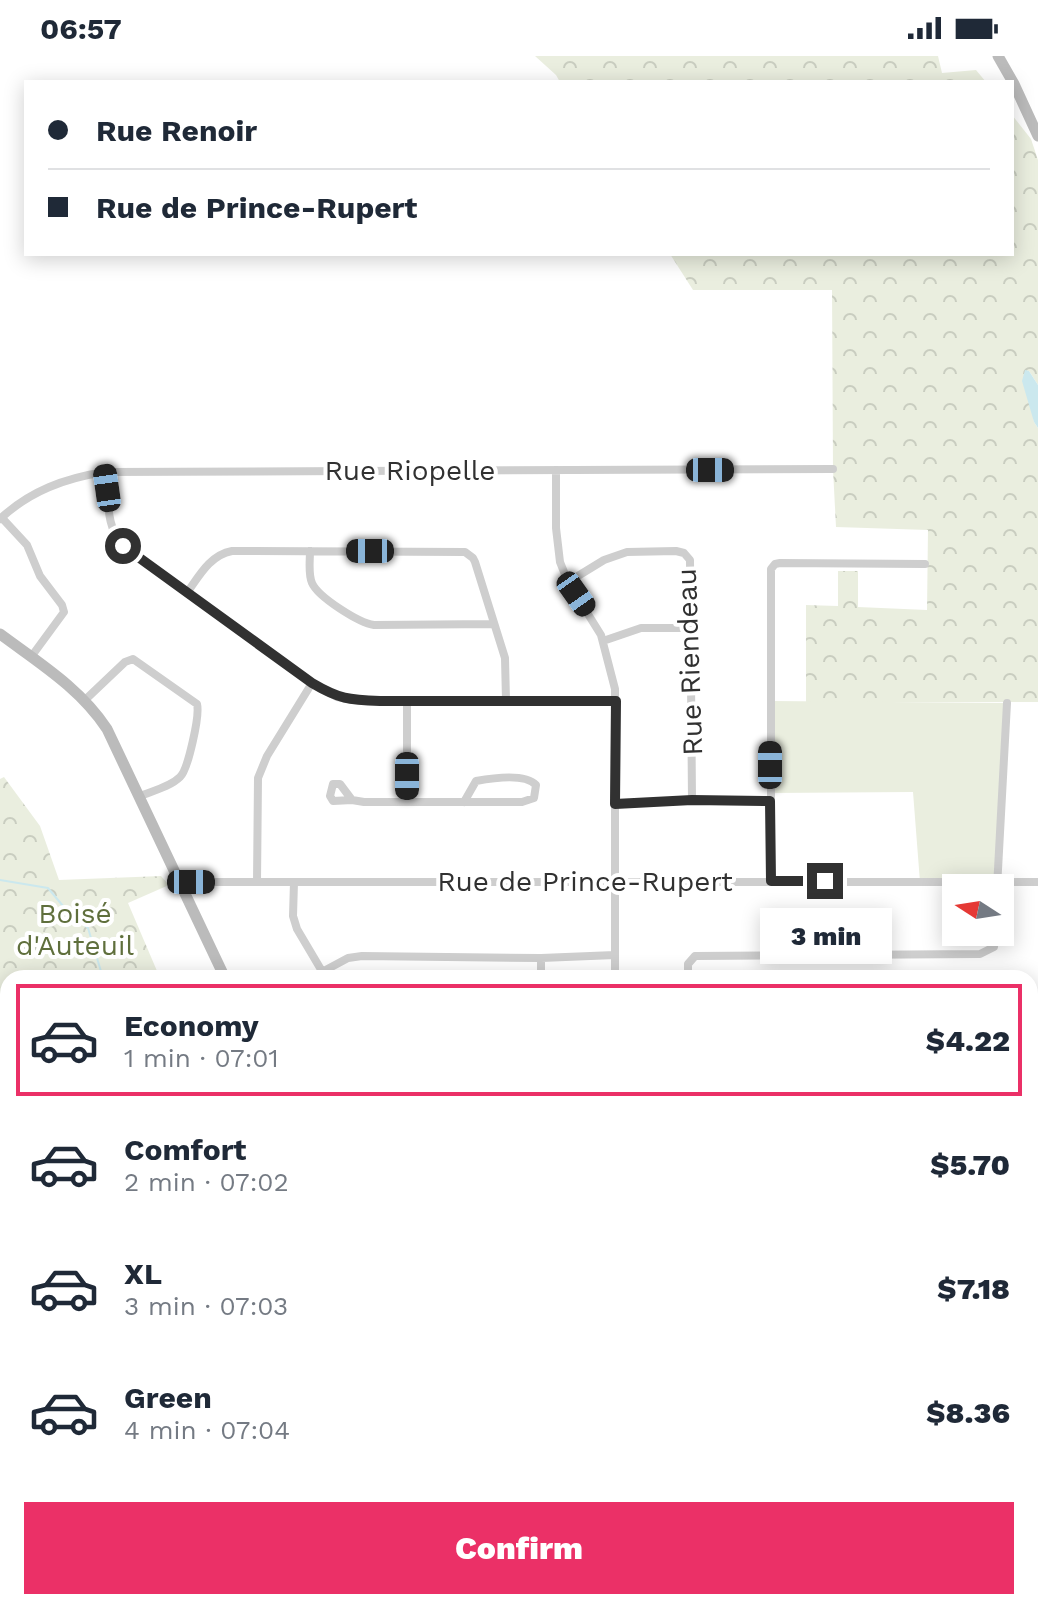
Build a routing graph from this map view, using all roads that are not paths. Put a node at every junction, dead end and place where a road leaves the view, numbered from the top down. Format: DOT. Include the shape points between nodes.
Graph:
graph roads {
  1 [pos="1001,58"];
  2 [pos="1011,80"];
  3 [pos="1014,85"];
  4 [pos="1038,136"];
  5 [pos="833,469"];
  6 [pos="556,470"];
  7 [pos="105,472"];
  8 [pos="1,519"];
  9 [pos="310,551"];
  10 [pos="925,564"];
  11 [pos="568,582"];
  12 [pos="187,593"];
  13 [pos="494,624"];
  14 [pos="691,628"];
  15 [pos="0,634"];
  16 [pos="603,641"];
  17 [pos="31,657"];
  18 [pos="312,683"];
  19 [pos="85,700"];
  20 [pos="407,701"];
  21 [pos="506,701"];
  22 [pos="616,701"];
  23 [pos="1007,703"];
  24 [pos="140,796"];
  25 [pos="352,800"];
  26 [pos="692,800"];
  27 [pos="407,801"];
  28 [pos="770,801"];
  29 [pos="464,802"];
  30 [pos="615,804"];
  31 [pos="999,874"];
  32 [pos="771,881"];
  33 [pos="257,882"];
  34 [pos="294,882"];
  35 [pos="616,882"];
  36 [pos="1038,882"];
  37 [pos="942,884"];
  38 [pos="1014,884"];
  39 [pos="181,885"];
  40 [pos="994,946"];
  41 [pos="615,955"];
  42 [pos="541,958"];
  43 [pos="221,970"];
  44 [pos="321,970"];
  45 [pos="331,970"];
  46 [pos="541,970"];
  47 [pos="615,970"];
  48 [pos="688,970"];
  1 -- 2 [label="street"];
  3 -- 4 [label="street"];
  5 -- 6 [label="street, Rue Riopelle"];
  6 -- 7 [label="street, Rue Riopelle"];
  6 -- 11 [label="street" via="557,546"];
  7 -- 8 [label="street, Rue Riopelle" via="40,491"];
  7 -- 12 [label="street" via="117,540"];
  8 -- 17 [label="street" via="27,545 64,612"];
  9 -- 12 [label="street" via="223,553 211,560"];
  9 -- 13 [label="street" via="316,590 361,622"];
  9 -- 13 [label="street" via="465,552 473,558"];
  10 -- 28 [label="street" via="780,563 771,569"];
  11 -- 14 [label="street, Rue Riendeau" via="619,553 684,553 691,569"];
  11 -- 16 [label="street"];
  12 -- 18 [label="street"];
  13 -- 21 [label="street" via="505,658"];
  14 -- 16 [label="street" via="641,628"];
  14 -- 26 [label="street, Rue Riendeau"];
  15 -- 17 [label="street"];
  16 -- 22 [label="street"];
  17 -- 19 [label="street"];
  18 -- 20 [label="street" via="344,699"];
  18 -- 33 [label="street" via="258,778"];
  19 -- 24 [label="street" via="111,735"];
  19 -- 24 [label="street" via="133,659 197,704 184,775"];
  20 -- 21 [label="street"];
  20 -- 27 [label="street"];
  21 -- 22 [label="street"];
  22 -- 30 [label="street"];
  23 -- 31 [label="street"];
  24 -- 39 [label="street"];
  25 -- 27 [label="street"];
  26 -- 28 [label="street"];
  26 -- 30 [label="street"];
  27 -- 29 [label="street"];
  28 -- 32 [label="street"];
  29 -- 29 [label="street" via="530,800 536,785 527,779 476,781"];
  30 -- 35 [label="street"];
  32 -- 35 [label="street, Rue de Prince-Rupert"];
  32 -- 37 [label="street, Rue de Prince-Rupert"];
  33 -- 34 [label="street, Rue de Prince-Rupert"];
  33 -- 39 [label="street, Rue de Prince-Rupert"];
  34 -- 35 [label="street, Rue de Prince-Rupert"];
  34 -- 44 [label="street" via="293,916"];
  35 -- 41 [label="street"];
  36 -- 38 [label="street, Rue de Prince-Rupert"];
  39 -- 43 [label="street"];
  40 -- 48 [label="street" via="980,954 695,956"];
  41 -- 42 [label="street"];
  41 -- 47 [label="street"];
  42 -- 45 [label="street" via="362,956"];
  42 -- 46 [label="street"];
}
